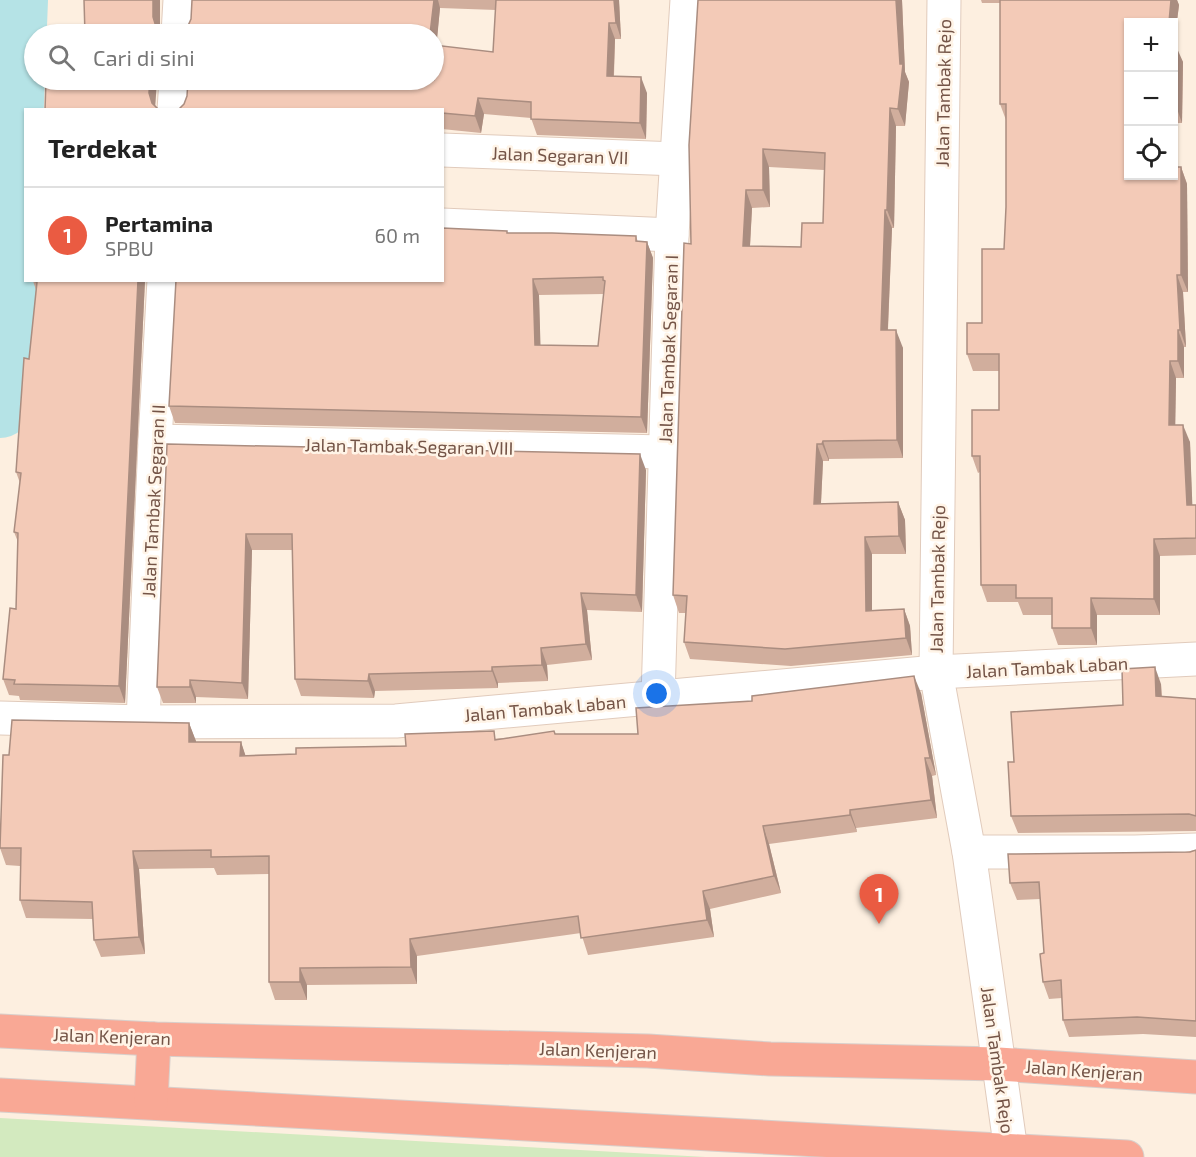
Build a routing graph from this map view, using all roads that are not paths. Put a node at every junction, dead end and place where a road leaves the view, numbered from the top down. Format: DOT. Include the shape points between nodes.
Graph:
graph roads {
  1 [pos="180,0"];
  2 [pos="687,0"];
  3 [pos="944,0"];
  4 [pos="179,24"];
  5 [pos="175,90"];
  6 [pos="174,108"];
  7 [pos="444,150"];
  8 [pos="677,159"];
  9 [pos="444,225"];
  10 [pos="672,235"];
  11 [pos="164,282"];
  12 [pos="155,441"];
  13 [pos="664,452"];
  14 [pos="1196,658"];
  15 [pos="936,672"];
  16 [pos="658,698"];
  17 [pos="0,718"];
  18 [pos="143,722"];
  19 [pos="1196,850"];
  20 [pos="969,852"];
  21 [pos="3,1032"];
  22 [pos="154,1038"];
  23 [pos="998,1064"];
  24 [pos="1196,1077"];
  25 [pos="0,1095"];
  26 [pos="151,1102"];
  27 [pos="1011,1151"];
  28 [pos="1127,1157"];
  1 -- 4 [label="street"];
  2 -- 8 [label="street, Jalan Tambak Segaran I"];
  3 -- 15 [label="street, Jalan Tambak Rejo"];
  5 -- 6 [label="street"];
  7 -- 8 [label="street, Jalan Segaran VII"];
  8 -- 10 [label="street, Jalan Tambak Segaran I"];
  9 -- 10 [label="street"];
  10 -- 13 [label="street, Jalan Tambak Segaran I"];
  11 -- 12 [label="street, Jalan Tambak Segaran II"];
  12 -- 13 [label="street, Jalan Tambak Segaran VIII"];
  12 -- 18 [label="street, Jalan Tambak Segaran II"];
  13 -- 16 [label="street, Jalan Tambak Segaran I"];
  14 -- 15 [label="street, Jalan Tambak Laban"];
  15 -- 16 [label="street, Jalan Tambak Laban"];
  15 -- 20 [label="street, Jalan Tambak Rejo"];
  16 -- 18 [label="street, Jalan Tambak Laban" via="396,721"];
  17 -- 18 [label="street, Jalan Tambak Laban"];
  19 -- 20 [label="street"];
  20 -- 23 [label="street, Jalan Tambak Rejo"];
  21 -- 22 [label="highway, Jalan Kenjeran"];
  22 -- 23 [label="highway, Jalan Kenjeran"];
  22 -- 26 [label="highway"];
  23 -- 24 [label="highway, Jalan Kenjeran"];
  23 -- 27 [label="street, Jalan Tambak Rejo"];
  25 -- 26 [label="highway"];
  26 -- 27 [label="highway"];
  27 -- 28 [label="highway"];
}
